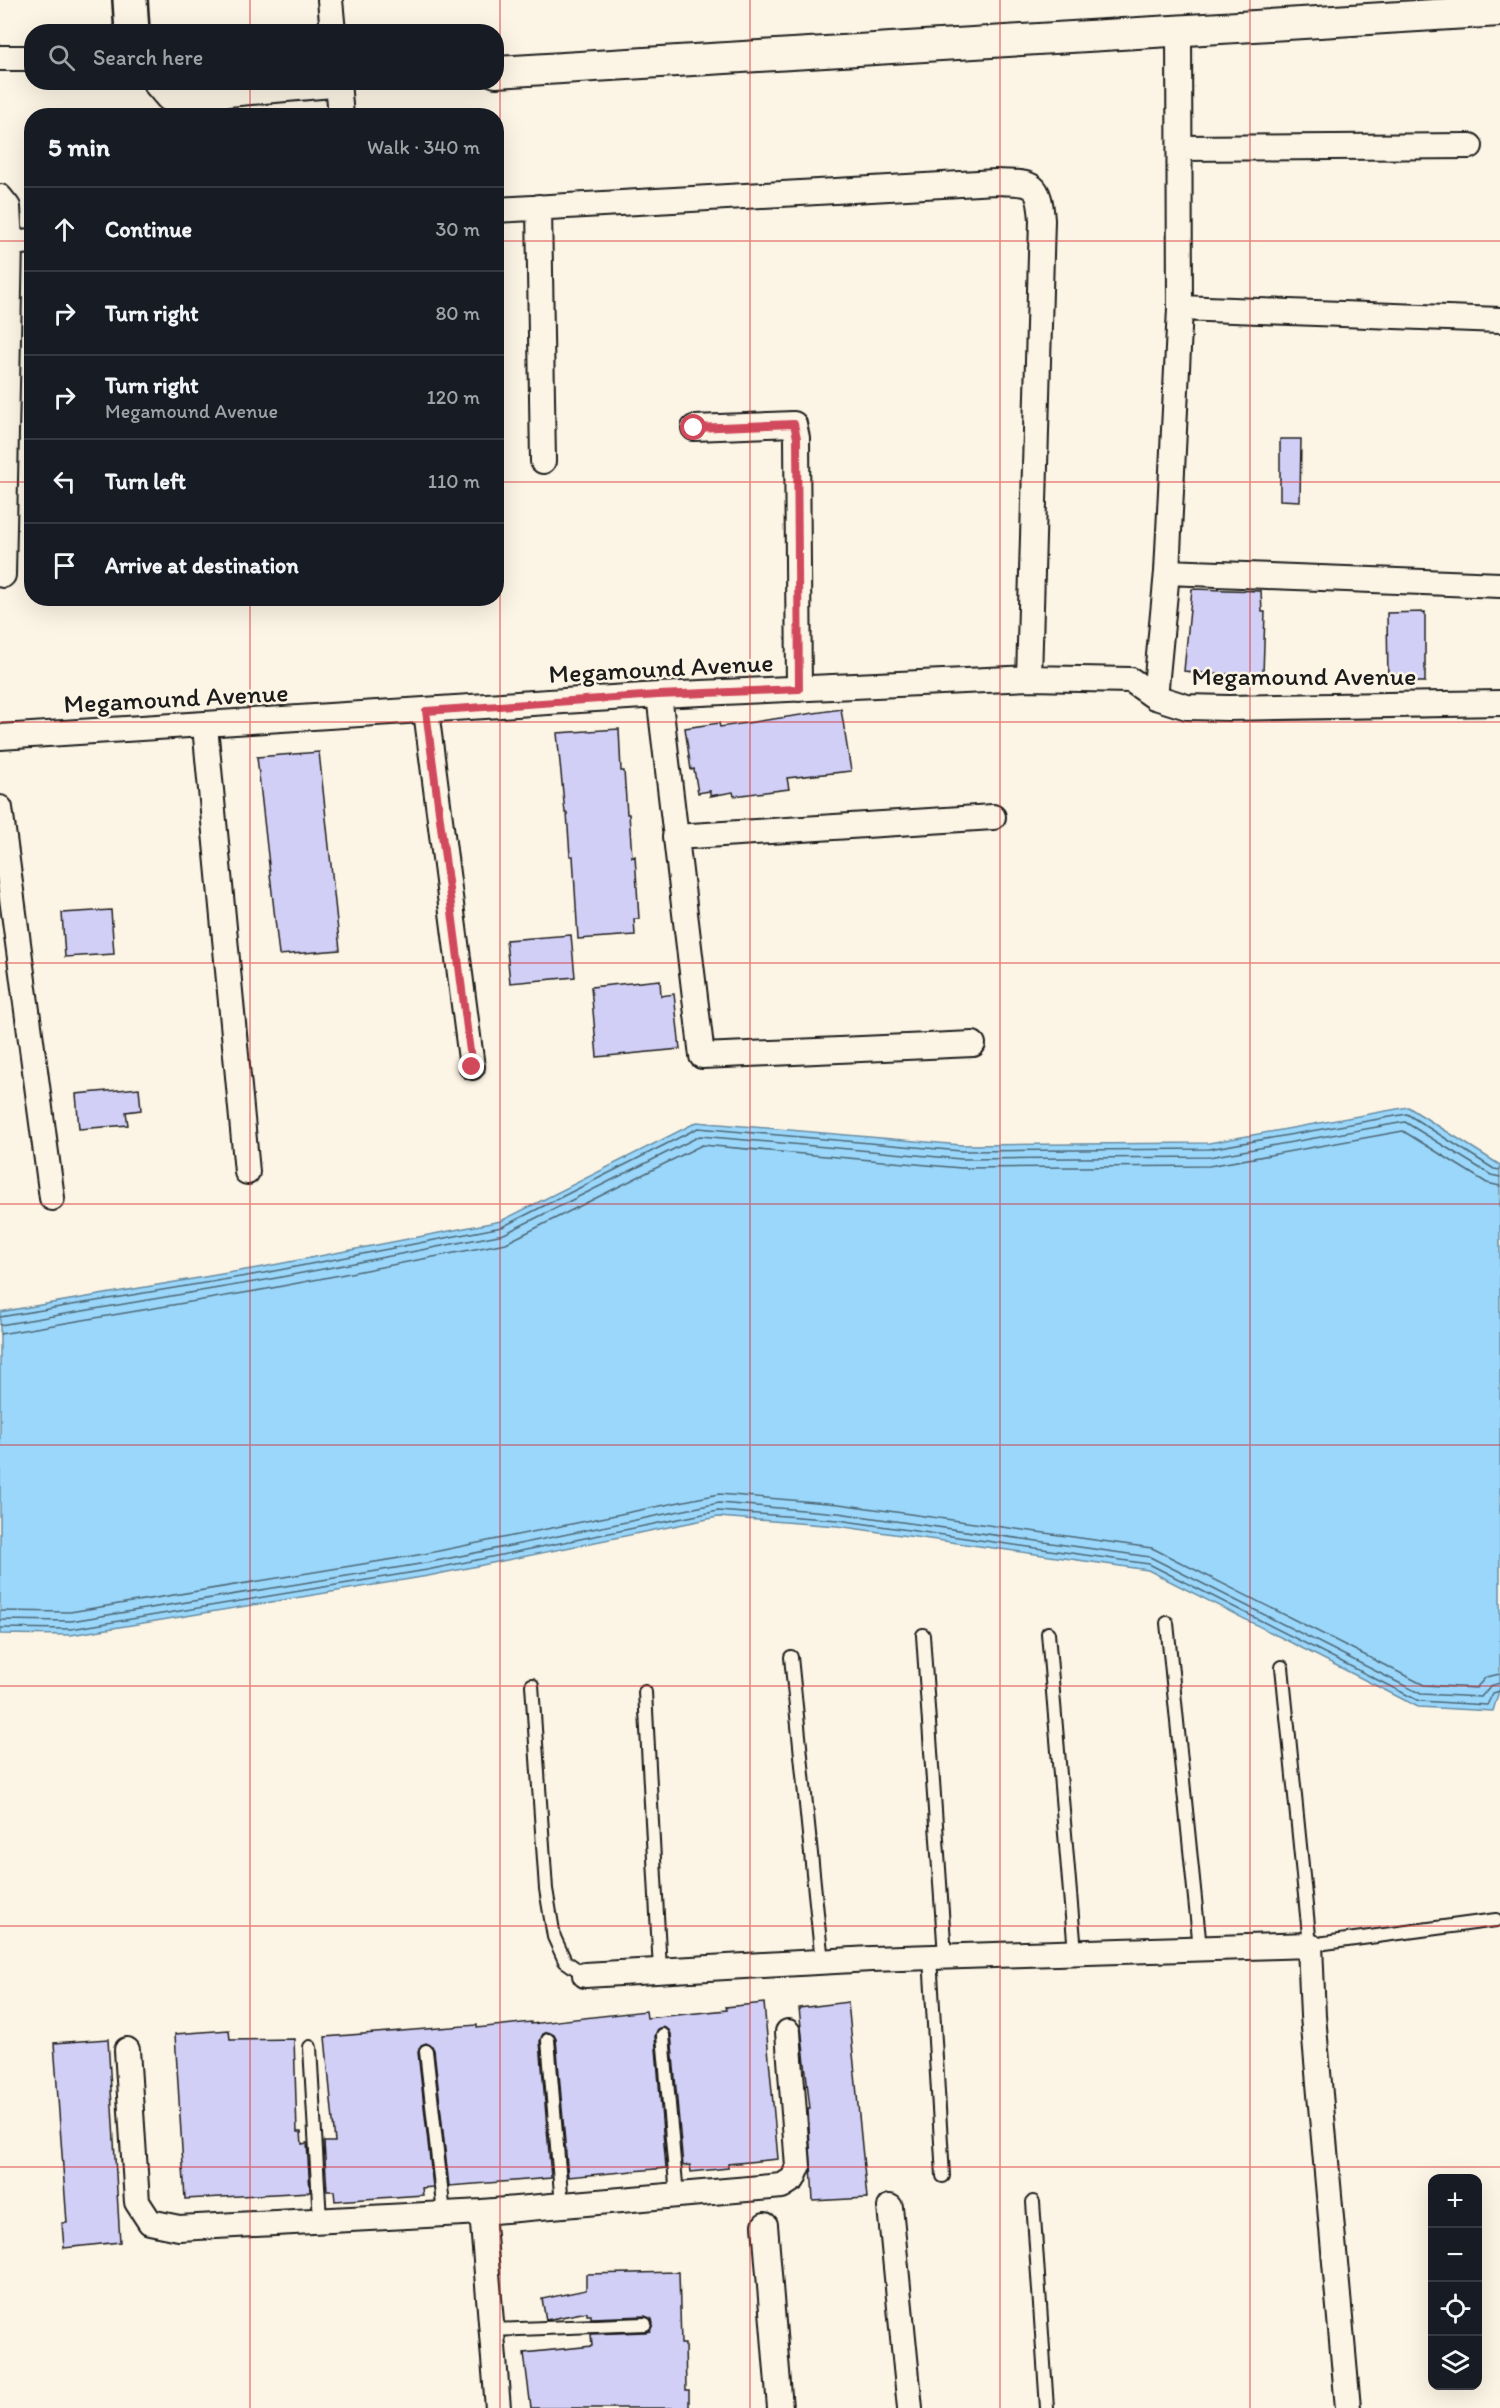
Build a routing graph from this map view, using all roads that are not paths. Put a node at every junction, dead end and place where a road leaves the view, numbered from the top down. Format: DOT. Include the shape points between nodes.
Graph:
graph roads {
  1 [pos="130,0"];
  2 [pos="330,0"];
  3 [pos="1500,11"];
  4 [pos="132,24"];
  5 [pos="332,24"];
  6 [pos="1179,30"];
  7 [pos="0,58"];
  8 [pos="24,58"];
  9 [pos="504,72"];
  10 [pos="165,90"];
  11 [pos="239,90"];
  12 [pos="339,90"];
  13 [pos="340,108"];
  14 [pos="1470,146"];
  15 [pos="1180,148"];
  16 [pos="0,197"];
  17 [pos="540,207"];
  18 [pos="504,209"];
  19 [pos="20,242"];
  20 [pos="1180,308"];
  21 [pos="1500,320"];
  22 [pos="694,428"];
  23 [pos="543,461"];
  24 [pos="1167,572"];
  25 [pos="3,575"];
  26 [pos="1500,585"];
  27 [pos="1029,678"];
  28 [pos="799,689"];
  29 [pos="658,695"];
  30 [pos="1155,696"];
  31 [pos="1500,703"];
  32 [pos="426,711"];
  33 [pos="205,726"];
  34 [pos="0,737"];
  35 [pos="0,808"];
  36 [pos="993,817"];
  37 [pos="675,837"];
  38 [pos="973,1044"];
  39 [pos="472,1067"];
  40 [pos="247,1172"];
  41 [pos="52,1198"];
  42 [pos="1167,1623"];
  43 [pos="1048,1633"];
  44 [pos="923,1635"];
  45 [pos="791,1657"];
  46 [pos="1282,1667"];
  47 [pos="532,1685"];
  48 [pos="645,1692"];
  49 [pos="1496,1920"];
  50 [pos="1310,1945"];
  51 [pos="1200,1948"];
  52 [pos="1075,1952"];
  53 [pos="938,1957"];
  54 [pos="822,1962"];
  55 [pos="660,1970"];
  56 [pos="585,1975"];
  57 [pos="788,2032"];
  58 [pos="663,2035"];
  59 [pos="548,2040"];
  60 [pos="310,2048"];
  61 [pos="127,2050"];
  62 [pos="426,2051"];
  63 [pos="943,2176"];
  64 [pos="677,2196"];
  65 [pos="1033,2202"];
  66 [pos="562,2205"];
  67 [pos="890,2207"];
  68 [pos="482,2212"];
  69 [pos="444,2214"];
  70 [pos="320,2220"];
  71 [pos="765,2225"];
  72 [pos="645,2324"];
  73 [pos="492,2330"];
  74 [pos="498,2408"];
  75 [pos="780,2408"];
  76 [pos="910,2408"];
  77 [pos="1047,2408"];
  78 [pos="1348,2408"];
  1 -- 4 [label="main road"];
  2 -- 5 [label="street"];
  3 -- 6 [label="street"];
  6 -- 9 [label="street"];
  6 -- 15 [label="street"];
  7 -- 8 [label="street"];
  10 -- 11 [label="street" via="170,96"];
  12 -- 13 [label="street"];
  14 -- 15 [label="street"];
  15 -- 20 [label="street"];
  16 -- 19 [label="street" via="8,207"];
  17 -- 18 [label="street"];
  17 -- 23 [label="street"];
  17 -- 27 [label="street" via="996,182 1030,185 1037,192 1042,220"];
  19 -- 25 [label="street"];
  20 -- 21 [label="street"];
  20 -- 24 [label="street"];
  22 -- 28 [label="street" via="794,424"];
  24 -- 26 [label="street"];
  24 -- 30 [label="street"];
  27 -- 28 [label="street, Megamound Avenue"];
  27 -- 30 [label="street, Megamound Avenue" via="1131,680"];
  28 -- 29 [label="street, Megamound Avenue"];
  29 -- 32 [label="street, Megamound Avenue"];
  29 -- 37 [label="street"];
  30 -- 31 [label="street, Megamound Avenue" via="1187,706 1229,708"];
  32 -- 33 [label="street, Megamound Avenue"];
  32 -- 39 [label="street"];
  33 -- 34 [label="street, Megamound Avenue"];
  33 -- 40 [label="street"];
  35 -- 41 [label="street"];
  36 -- 37 [label="street"];
  37 -- 38 [label="street" via="702,1056"];
  42 -- 51 [label="lane"];
  43 -- 52 [label="lane"];
  44 -- 53 [label="lane"];
  45 -- 54 [label="lane"];
  46 -- 50 [label="lane"];
  47 -- 56 [label="lane" via="546,1889 554,1937 564,1961"];
  48 -- 55 [label="lane"];
  49 -- 50 [label="lane"];
  50 -- 51 [label="street"];
  50 -- 78 [label="street"];
  51 -- 52 [label="street"];
  52 -- 53 [label="street"];
  53 -- 54 [label="street"];
  53 -- 63 [label="lane"];
  54 -- 55 [label="street"];
  55 -- 56 [label="street"];
  57 -- 64 [label="street" via="798,2166 793,2179 782,2186"];
  58 -- 64 [label="lane"];
  59 -- 66 [label="lane"];
  60 -- 70 [label="lane"];
  61 -- 70 [label="street" via="137,2202 150,2222 179,2228"];
  62 -- 69 [label="lane"];
  64 -- 66 [label="street"];
  65 -- 77 [label="lane"];
  66 -- 68 [label="street"];
  67 -- 76 [label="street"];
  68 -- 69 [label="street"];
  68 -- 73 [label="street"];
  69 -- 70 [label="street"];
  71 -- 75 [label="street"];
  72 -- 73 [label="lane"];
  73 -- 74 [label="street"];
}
